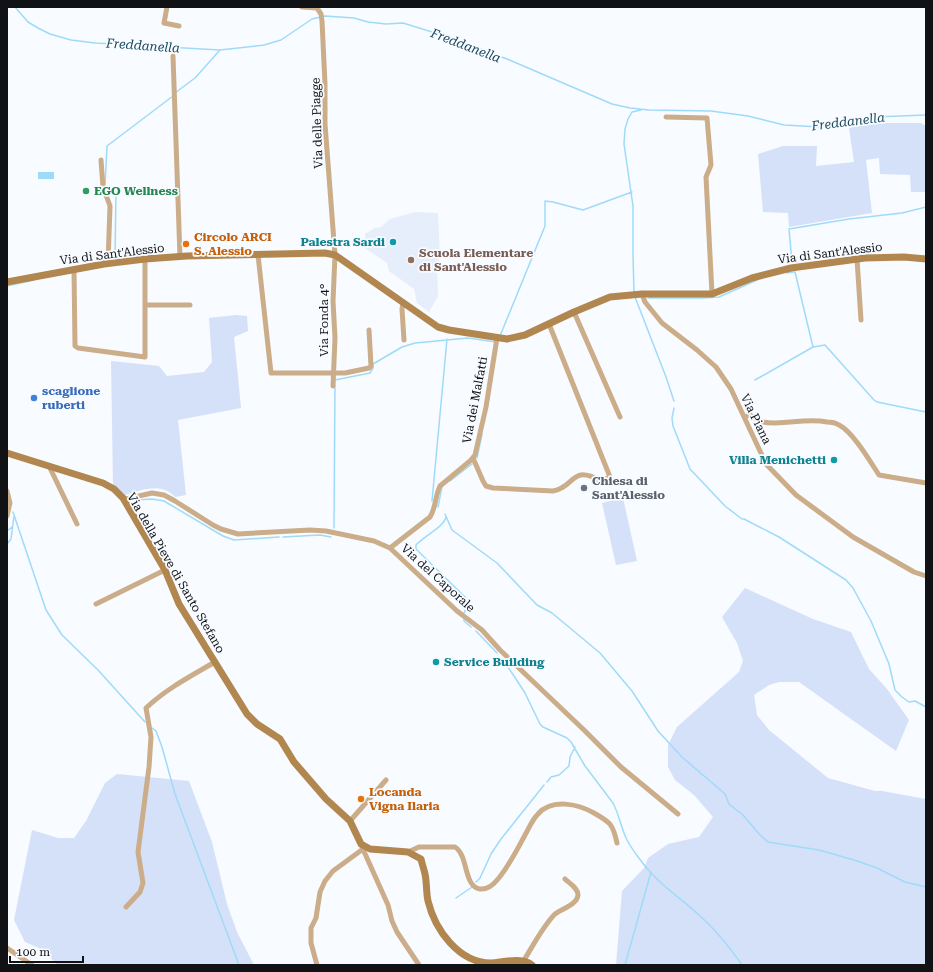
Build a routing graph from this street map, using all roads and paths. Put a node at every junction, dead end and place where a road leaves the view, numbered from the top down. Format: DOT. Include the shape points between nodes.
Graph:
graph roads {
  1 [pos="167,7"];
  2 [pos="302,7"];
  3 [pos="179,26"];
  4 [pos="173,56"];
  5 [pos="666,117"];
  6 [pos="101,160"];
  7 [pos="258,255"];
  8 [pos="335,255"];
  9 [pos="180,257"];
  10 [pos="145,259"];
  11 [pos="857,259"];
  12 [pos="926,259"];
  13 [pos="108,263"];
  14 [pos="74,271"];
  15 [pos="7,282"];
  16 [pos="642,294"];
  17 [pos="712,294"];
  18 [pos="403,303"];
  19 [pos="145,305"];
  20 [pos="190,305"];
  21 [pos="574,312"];
  22 [pos="861,320"];
  23 [pos="549,324"];
  24 [pos="369,330"];
  25 [pos="404,340"];
  26 [pos="498,340"];
  27 [pos="334,373"];
  28 [pos="333,386"];
  29 [pos="620,417"];
  30 [pos="744,417"];
  31 [pos="7,453"];
  32 [pos="473,458"];
  33 [pos="49,466"];
  34 [pos="926,483"];
  35 [pos="7,491"];
  36 [pos="123,498"];
  37 [pos="7,516"];
  38 [pos="77,524"];
  39 [pos="390,548"];
  40 [pos="165,570"];
  41 [pos="926,576"];
  42 [pos="96,604"];
  43 [pos="214,662"];
  44 [pos="386,780"];
  45 [pos="678,814"];
  46 [pos="350,821"];
  47 [pos="617,843"];
  48 [pos="362,847"];
  49 [pos="408,852"];
  50 [pos="565,879"];
  51 [pos="126,907"];
  52 [pos="7,948"];
  53 [pos="524,960"];
  54 [pos="32,965"];
  55 [pos="317,965"];
  56 [pos="419,965"];
  57 [pos="532,965"];
  1 -- 3 [label="street" via="164,23"];
  2 -- 8 [label="street, Via delle Piagge" via="317,8 322,21 324,124"];
  4 -- 9 [label="street"];
  5 -- 17 [label="street" via="707,118 711,165 706,177"];
  6 -- 13 [label="street" via="103,187 110,206"];
  7 -- 8 [label="street, Via di Sant'Alessio"];
  7 -- 9 [label="street, Via di Sant'Alessio"];
  7 -- 27 [label="street" via="271,373"];
  8 -- 18 [label="street, Via di Sant'Alessio"];
  8 -- 27 [label="street, Via Fonda 4°"];
  9 -- 10 [label="street, Via di Sant'Alessio"];
  10 -- 13 [label="street, Via di Sant'Alessio"];
  10 -- 19 [label="street"];
  11 -- 12 [label="street, Via di Sant'Alessio" via="904,256"];
  11 -- 17 [label="street, Via di Sant'Alessio" via="774,271"];
  11 -- 22 [label="street"];
  13 -- 14 [label="street, Via di Sant'Alessio"];
  14 -- 15 [label="street, Via di Sant'Alessio"];
  14 -- 19 [label="street" via="74,340 78,348 145,357"];
  16 -- 17 [label="street, Via di Sant'Alessio"];
  16 -- 21 [label="street, Via di Sant'Alessio" via="610,296"];
  16 -- 30 [label="street, Via Piana" via="645,302 662,323 716,367 731,389"];
  18 -- 25 [label="street"];
  18 -- 26 [label="street, Via di Sant'Alessio" via="442,328"];
  19 -- 20 [label="street"];
  21 -- 23 [label="street, Via di Sant'Alessio"];
  21 -- 29 [label="street"];
  23 -- 26 [label="street, Via di Sant'Alessio" via="526,335"];
  23 -- 32 [label="street" via="610,477 601,481 584,474 553,491 493,488 486,486"];
  24 -- 27 [label="street" via="369,368"];
  26 -- 32 [label="street, Via dei Malfatti" via="486,407"];
  27 -- 28 [label="street, Via Fonda 4°"];
  30 -- 34 [label="street" via="750,415 756,420 773,423 822,420 838,424 857,443 879,475"];
  30 -- 41 [label="street, Via Piana" via="766,464 796,495 853,537 914,572"];
  31 -- 33 [label="street, Via della Pieve di Santo Stefano"];
  32 -- 39 [label="street, Via dei Malfatti" via="440,486 430,517"];
  33 -- 36 [label="street, Via della Pieve di Santo Stefano" via="102,483 114,489"];
  33 -- 38 [label="street"];
  35 -- 37 [label="street" via="10,503"];
  36 -- 39 [label="street, Via del Caporale" via="152,493 164,495 213,525 238,534 326,531 374,541"];
  36 -- 40 [label="street, Via della Pieve di Santo Stefano"];
  39 -- 45 [label="street, Via del Caporale" via="457,611 482,630 621,767"];
  40 -- 42 [label="street"];
  40 -- 43 [label="street, Via della Pieve di Santo Stefano" via="178,604"];
  43 -- 46 [label="street, Via della Pieve di Santo Stefano" via="247,714 280,739 294,762 326,799"];
  43 -- 51 [label="street" via="146,708 151,738 150,760 138,852 143,883 140,892"];
  44 -- 46 [label="street"];
  46 -- 48 [label="street, Via della Pieve di Santo Stefano"];
  47 -- 49 [label="street" via="612,825 607,820 588,810 563,804 550,806 538,813 502,874 488,887 480,889 469,880 460,850 455,847 419,847"];
  48 -- 49 [label="street"];
  48 -- 55 [label="street" via="333,871 320,892 316,918 311,928 311,943"];
  48 -- 56 [label="street" via="397,932"];
  49 -- 53 [label="street" via="421,859 428,901 435,922 455,948 464,956 487,963"];
  50 -- 53 [label="street" via="577,892 576,900 555,915"];
  52 -- 54 [label="street"];
  53 -- 57 [label="street"];
}
